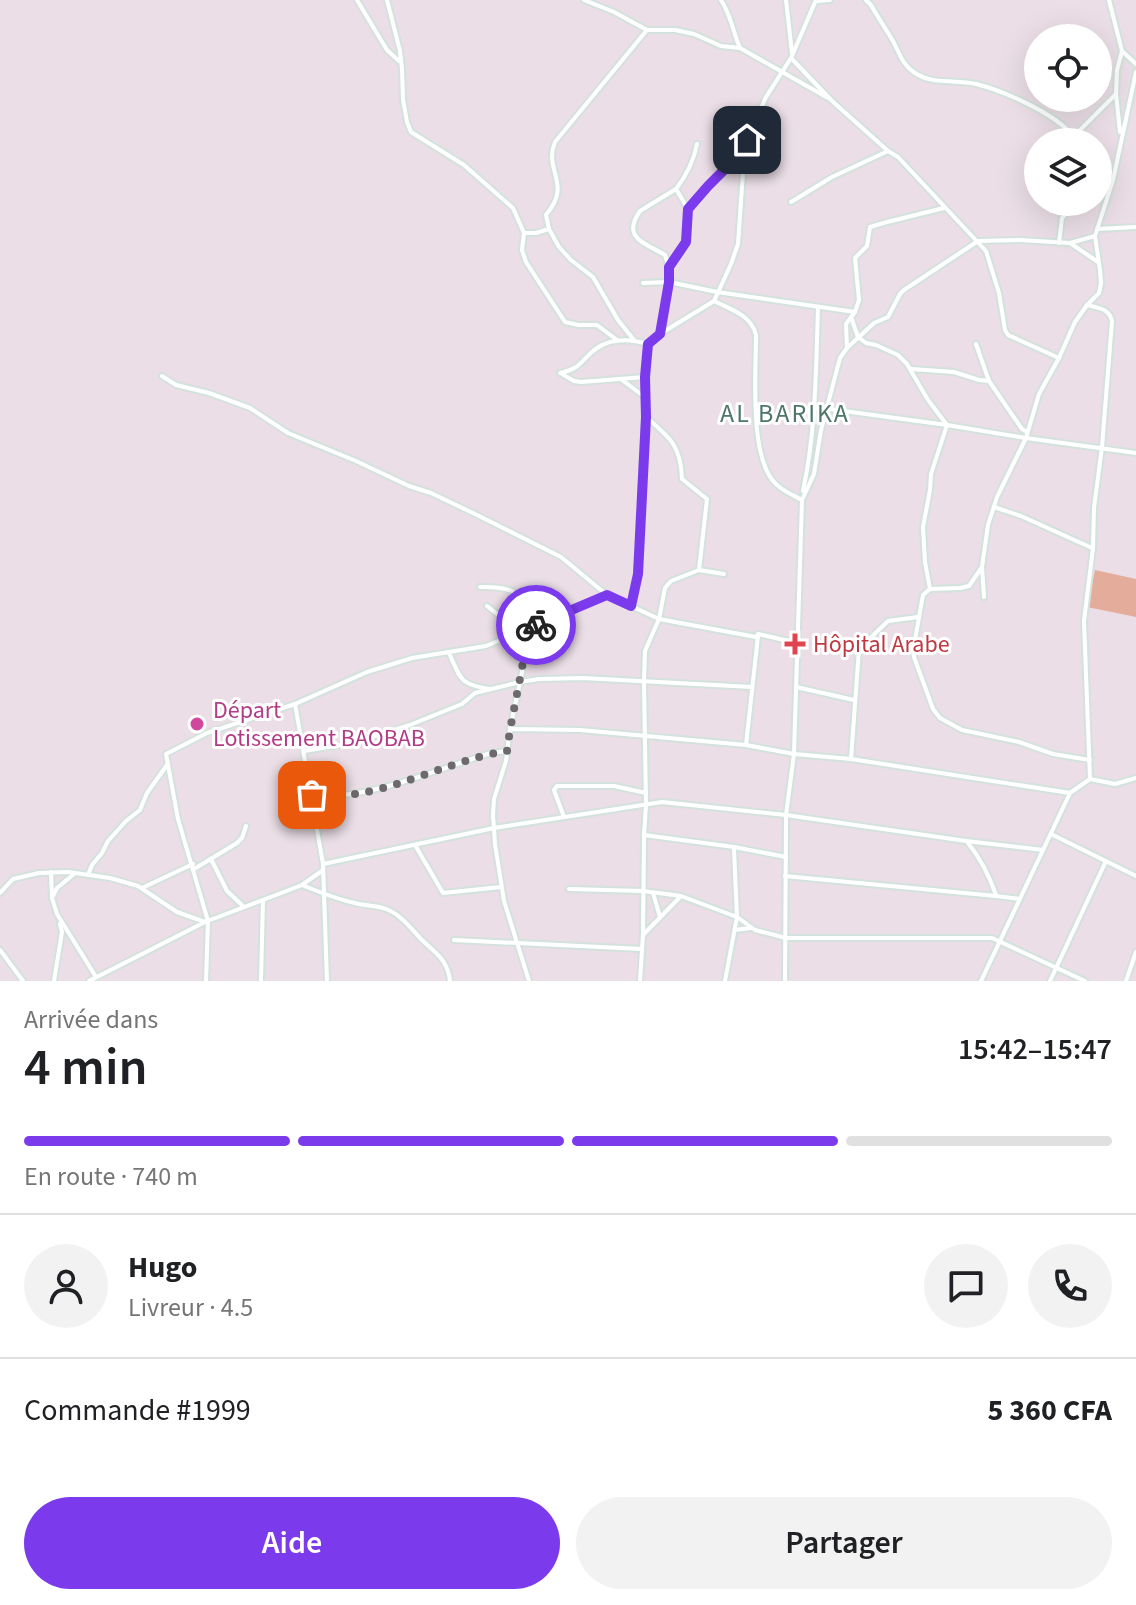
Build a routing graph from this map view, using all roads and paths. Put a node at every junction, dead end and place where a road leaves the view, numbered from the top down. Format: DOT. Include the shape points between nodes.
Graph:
graph roads {
  1 [pos="357,0"];
  2 [pos="387,0"];
  3 [pos="584,0"];
  4 [pos="721,0"];
  5 [pos="786,0"];
  6 [pos="816,0"];
  7 [pos="830,0"];
  8 [pos="866,0"];
  9 [pos="1109,0"];
  10 [pos="647,30"];
  11 [pos="740,48"];
  12 [pos="1122,51"];
  13 [pos="791,56"];
  14 [pos="401,62"];
  15 [pos="1136,64"];
  16 [pos="1136,72"];
  17 [pos="781,73"];
  18 [pos="1116,94"];
  19 [pos="831,100"];
  20 [pos="1065,128"];
  21 [pos="1082,128"];
  22 [pos="1121,138"];
  23 [pos="697,144"];
  24 [pos="744,150"];
  25 [pos="888,151"];
  26 [pos="676,189"];
  27 [pos="791,202"];
  28 [pos="945,208"];
  29 [pos="688,209"];
  30 [pos="1064,216"];
  31 [pos="1136,227"];
  32 [pos="549,229"];
  33 [pos="1097,229"];
  34 [pos="524,233"];
  35 [pos="1095,236"];
  36 [pos="978,241"];
  37 [pos="1059,243"];
  38 [pos="1070,243"];
  39 [pos="1098,262"];
  40 [pos="669,267"];
  41 [pos="669,282"];
  42 [pos="643,283"];
  43 [pos="717,292"];
  44 [pos="714,301"];
  45 [pos="1087,305"];
  46 [pos="818,307"];
  47 [pos="853,314"];
  48 [pos="660,334"];
  49 [pos="858,337"];
  50 [pos="617,340"];
  51 [pos="634,340"];
  52 [pos="648,344"];
  53 [pos="976,344"];
  54 [pos="847,348"];
  55 [pos="1059,358"];
  56 [pos="911,369"];
  57 [pos="162,376"];
  58 [pos="645,377"];
  59 [pos="621,379"];
  60 [pos="989,381"];
  61 [pos="645,397"];
  62 [pos="814,407"];
  63 [pos="826,409"];
  64 [pos="646,417"];
  65 [pos="947,425"];
  66 [pos="1027,435"];
  67 [pos="1102,447"];
  68 [pos="1136,453"];
  69 [pos="802,500"];
  70 [pos="994,507"];
  71 [pos="1093,548"];
  72 [pos="982,567"];
  73 [pos="699,570"];
  74 [pos="724,574"];
  75 [pos="480,587"];
  76 [pos="930,589"];
  77 [pos="607,595"];
  78 [pos="984,597"];
  79 [pos="487,606"];
  80 [pos="631,606"];
  81 [pos="919,617"];
  82 [pos="659,619"];
  83 [pos="542,622"];
  84 [pos="527,629"];
  85 [pos="520,632"];
  86 [pos="758,634"];
  87 [pos="797,643"];
  88 [pos="449,653"];
  89 [pos="520,682"];
  90 [pos="644,682"];
  91 [pos="752,687"];
  92 [pos="796,687"];
  93 [pos="491,689"];
  94 [pos="854,700"];
  95 [pos="295,704"];
  96 [pos="510,729"];
  97 [pos="645,737"];
  98 [pos="746,745"];
  99 [pos="304,751"];
  100 [pos="507,751"];
  101 [pos="794,754"];
  102 [pos="851,759"];
  103 [pos="1090,760"];
  104 [pos="168,765"];
  105 [pos="1136,778"];
  106 [pos="1090,779"];
  107 [pos="646,793"];
  108 [pos="1070,793"];
  109 [pos="312,795"];
  110 [pos="327,797"];
  111 [pos="646,805"];
  112 [pos="315,811"];
  113 [pos="786,815"];
  114 [pos="564,817"];
  115 [pos="246,826"];
  116 [pos="494,828"];
  117 [pos="1051,834"];
  118 [pos="644,835"];
  119 [pos="966,841"];
  120 [pos="978,843"];
  121 [pos="415,844"];
  122 [pos="734,847"];
  123 [pos="1043,850"];
  124 [pos="978,856"];
  125 [pos="786,857"];
  126 [pos="211,859"];
  127 [pos="1106,861"];
  128 [pos="193,867"];
  129 [pos="323,867"];
  130 [pos="51,872"];
  131 [pos="75,873"];
  132 [pos="1129,874"];
  133 [pos="88,875"];
  134 [pos="785,876"];
  135 [pos="1136,876"];
  136 [pos="1136,883"];
  137 [pos="302,885"];
  138 [pos="501,887"];
  139 [pos="142,888"];
  140 [pos="569,889"];
  141 [pos="643,891"];
  142 [pos="0,893"];
  143 [pos="653,893"];
  144 [pos="323,894"];
  145 [pos="681,896"];
  146 [pos="996,896"];
  147 [pos="52,898"];
  148 [pos="1020,899"];
  149 [pos="263,900"];
  150 [pos="244,907"];
  151 [pos="660,917"];
  152 [pos="737,917"];
  153 [pos="59,918"];
  154 [pos="207,922"];
  155 [pos="751,928"];
  156 [pos="735,930"];
  157 [pos="643,935"];
  158 [pos="786,938"];
  159 [pos="454,940"];
  160 [pos="1000,941"];
  161 [pos="516,943"];
  162 [pos="642,949"];
  163 [pos="0,950"];
  164 [pos="1136,952"];
  165 [pos="1056,968"];
  166 [pos="96,977"];
  167 [pos="23,981"];
  168 [pos="54,981"];
  169 [pos="89,981"];
  170 [pos="206,981"];
  171 [pos="261,981"];
  172 [pos="327,981"];
  173 [pos="450,981"];
  174 [pos="529,981"];
  175 [pos="640,981"];
  176 [pos="725,981"];
  177 [pos="785,981"];
  178 [pos="981,981"];
  179 [pos="1050,981"];
  180 [pos="1085,981"];
  181 [pos="1126,981"];
  1 -- 14 [label="street" via="387,50"];
  2 -- 14 [label="street"];
  3 -- 10 [label="street"];
  4 -- 11 [label="street"];
  5 -- 13 [label="street"];
  6 -- 7 [label="street"];
  6 -- 13 [label="street"];
  8 -- 20 [label="street" via="914,73 997,91"];
  9 -- 12 [label="street"];
  10 -- 11 [label="street" via="684,32"];
  10 -- 32 [label="street" via="555,142 559,190 546,215"];
  11 -- 17 [label="street"];
  12 -- 15 [label="street"];
  12 -- 18 [label="street"];
  13 -- 17 [label="street"];
  13 -- 19 [label="street"];
  14 -- 34 [label="street" via="411,132 464,165 513,208"];
  16 -- 22 [label="street"];
  17 -- 19 [label="street"];
  17 -- 24 [label="street"];
  18 -- 21 [label="street"];
  18 -- 22 [label="street"];
  19 -- 25 [label="street"];
  22 -- 33 [label="street"];
  23 -- 26 [label="street"];
  24 -- 29 [label="street"];
  24 -- 43 [label="street" via="738,244"];
  25 -- 27 [label="street"];
  25 -- 28 [label="street"];
  26 -- 29 [label="street"];
  26 -- 40 [label="street" via="640,211 633,230 636,238 665,255"];
  28 -- 36 [label="street"];
  28 -- 47 [label="street" via="870,227 867,246 855,258 859,295"];
  29 -- 40 [label="street" via="686,242"];
  30 -- 37 [label="street"];
  31 -- 33 [label="street"];
  32 -- 34 [label="street"];
  32 -- 51 [label="street" via="565,254 593,277"];
  33 -- 35 [label="street"];
  34 -- 50 [label="street" via="526,262 565,322 597,325"];
  35 -- 38 [label="street"];
  35 -- 39 [label="street"];
  36 -- 37 [label="street"];
  36 -- 49 [label="street" via="904,290 888,317"];
  36 -- 55 [label="street" via="994,273 1005,330"];
  37 -- 38 [label="street"];
  38 -- 39 [label="street"];
  39 -- 45 [label="street" via="1099,293"];
  40 -- 41 [label="street"];
  41 -- 42 [label="street"];
  41 -- 43 [label="street"];
  41 -- 48 [label="street"];
  43 -- 44 [label="street"];
  43 -- 46 [label="street"];
  44 -- 48 [label="street"];
  44 -- 69 [label="street" via="746,317 754,327 762,460 777,486"];
  45 -- 55 [label="street"];
  45 -- 67 [label="street" via="1104,309 1112,321"];
  46 -- 47 [label="street"];
  46 -- 62 [label="street"];
  47 -- 49 [label="street"];
  47 -- 54 [label="street" via="846,324"];
  48 -- 52 [label="street"];
  49 -- 54 [label="street"];
  49 -- 56 [label="street" via="898,355"];
  50 -- 51 [label="street"];
  50 -- 59 [label="street" via="560,373 581,382"];
  51 -- 52 [label="street"];
  52 -- 58 [label="street"];
  53 -- 60 [label="street"];
  54 -- 63 [label="street"];
  55 -- 66 [label="street" via="1039,394"];
  56 -- 60 [label="street"];
  56 -- 65 [label="street"];
  57 -- 77 [label="street" via="250,408 288,433 534,543 561,557"];
  58 -- 59 [label="street"];
  58 -- 61 [label="street"];
  59 -- 61 [label="street"];
  60 -- 66 [label="street"];
  61 -- 64 [label="street"];
  62 -- 63 [label="street"];
  62 -- 69 [label="street"];
  63 -- 65 [label="street"];
  63 -- 69 [label="street" via="814,474"];
  64 -- 73 [label="street" via="675,447 682,479 707,499"];
  64 -- 80 [label="street" via="638,574"];
  65 -- 66 [label="street"];
  65 -- 76 [label="street" via="931,474 923,527"];
  66 -- 67 [label="street"];
  66 -- 70 [label="street"];
  67 -- 68 [label="street"];
  67 -- 71 [label="street"];
  69 -- 87 [label="street"];
  70 -- 71 [label="street"];
  70 -- 72 [label="street"];
  71 -- 103 [label="street" via="1084,621"];
  72 -- 76 [label="street" via="969,586"];
  72 -- 78 [label="street"];
  73 -- 74 [label="street"];
  73 -- 82 [label="street" via="665,588"];
  75 -- 83 [label="street" via="509,589"];
  76 -- 81 [label="street" via="923,595"];
  77 -- 80 [label="street"];
  77 -- 83 [label="street"];
  79 -- 85 [label="street"];
  80 -- 82 [label="street"];
  81 -- 94 [label="street" via="888,621 861,645"];
  81 -- 103 [label="street" via="914,657 940,718 962,730"];
  82 -- 86 [label="street"];
  82 -- 90 [label="street" via="645,651"];
  83 -- 84 [label="street"];
  84 -- 85 [label="street"];
  84 -- 89 [label="street"];
  85 -- 88 [label="street"];
  86 -- 87 [label="street"];
  86 -- 91 [label="street"];
  87 -- 92 [label="street"];
  88 -- 93 [label="street" via="468,685"];
  88 -- 95 [label="street" via="367,672"];
  89 -- 90 [label="street"];
  89 -- 93 [label="street"];
  89 -- 96 [label="street"];
  90 -- 91 [label="street"];
  90 -- 97 [label="street"];
  91 -- 98 [label="street"];
  92 -- 94 [label="street"];
  92 -- 101 [label="street"];
  93 -- 99 [label="street" via="410,725"];
  94 -- 102 [label="street"];
  95 -- 99 [label="street"];
  95 -- 104 [label="street" via="207,733 166,754"];
  96 -- 97 [label="street"];
  96 -- 100 [label="street"];
  97 -- 98 [label="street"];
  97 -- 107 [label="street"];
  98 -- 101 [label="street"];
  99 -- 109 [label="street"];
  100 -- 110 [label="street"];
  100 -- 116 [label="street" via="494,799"];
  101 -- 102 [label="street"];
  101 -- 113 [label="street"];
  102 -- 108 [label="street"];
  103 -- 106 [label="street"];
  104 -- 128 [label="street"];
  104 -- 133 [label="street"];
  105 -- 106 [label="street" via="1115,784"];
  106 -- 108 [label="street"];
  107 -- 111 [label="street"];
  107 -- 114 [label="street" via="614,786 557,786"];
  108 -- 117 [label="street"];
  109 -- 110 [label="street"];
  109 -- 112 [label="street"];
  110 -- 112 [label="street"];
  111 -- 113 [label="street" via="671,802"];
  111 -- 114 [label="street"];
  111 -- 118 [label="street"];
  112 -- 129 [label="street"];
  113 -- 119 [label="street"];
  113 -- 125 [label="street"];
  114 -- 116 [label="street"];
  115 -- 126 [label="street" via="237,843"];
  116 -- 121 [label="street"];
  116 -- 138 [label="street"];
  117 -- 123 [label="street"];
  117 -- 127 [label="street"];
  118 -- 122 [label="street"];
  118 -- 141 [label="street"];
  119 -- 120 [label="street"];
  119 -- 124 [label="street"];
  120 -- 123 [label="street"];
  120 -- 124 [label="street"];
  121 -- 129 [label="street"];
  121 -- 138 [label="street" via="443,893"];
  122 -- 125 [label="street"];
  122 -- 152 [label="street"];
  123 -- 148 [label="street"];
  124 -- 146 [label="street"];
  125 -- 134 [label="street"];
  126 -- 128 [label="street"];
  126 -- 150 [label="street" via="227,891"];
  127 -- 132 [label="street"];
  127 -- 165 [label="street"];
  128 -- 139 [label="street"];
  128 -- 154 [label="street"];
  129 -- 137 [label="street"];
  129 -- 144 [label="street"];
  130 -- 131 [label="street"];
  130 -- 142 [label="street" via="15,877"];
  130 -- 147 [label="street"];
  131 -- 133 [label="street"];
  131 -- 147 [label="street"];
  132 -- 135 [label="street"];
  132 -- 136 [label="street"];
  133 -- 139 [label="street"];
  134 -- 146 [label="street"];
  134 -- 158 [label="street"];
  137 -- 144 [label="street"];
  137 -- 149 [label="street"];
  138 -- 161 [label="street"];
  139 -- 154 [label="street" via="177,912"];
  140 -- 141 [label="street"];
  141 -- 143 [label="street"];
  141 -- 157 [label="street"];
  143 -- 145 [label="street"];
  143 -- 151 [label="street"];
  144 -- 172 [label="street"];
  144 -- 173 [label="street" via="386,909 406,922 440,956"];
  145 -- 151 [label="street"];
  145 -- 152 [label="street"];
  146 -- 148 [label="street"];
  147 -- 153 [label="street"];
  148 -- 160 [label="street"];
  149 -- 150 [label="street"];
  149 -- 171 [label="street"];
  150 -- 154 [label="street"];
  151 -- 157 [label="street"];
  152 -- 155 [label="street"];
  152 -- 156 [label="street"];
  153 -- 166 [label="street"];
  153 -- 168 [label="street" via="62,932"];
  154 -- 166 [label="street"];
  154 -- 170 [label="street"];
  155 -- 156 [label="street"];
  155 -- 158 [label="street"];
  156 -- 176 [label="street"];
  157 -- 162 [label="street"];
  158 -- 160 [label="street"];
  158 -- 177 [label="street"];
  159 -- 161 [label="street"];
  160 -- 165 [label="street"];
  160 -- 178 [label="street"];
  161 -- 162 [label="street"];
  161 -- 174 [label="street"];
  162 -- 175 [label="street"];
  163 -- 167 [label="street"];
  164 -- 181 [label="street"];
  165 -- 179 [label="street"];
  165 -- 180 [label="street"];
  166 -- 169 [label="street"];
}
